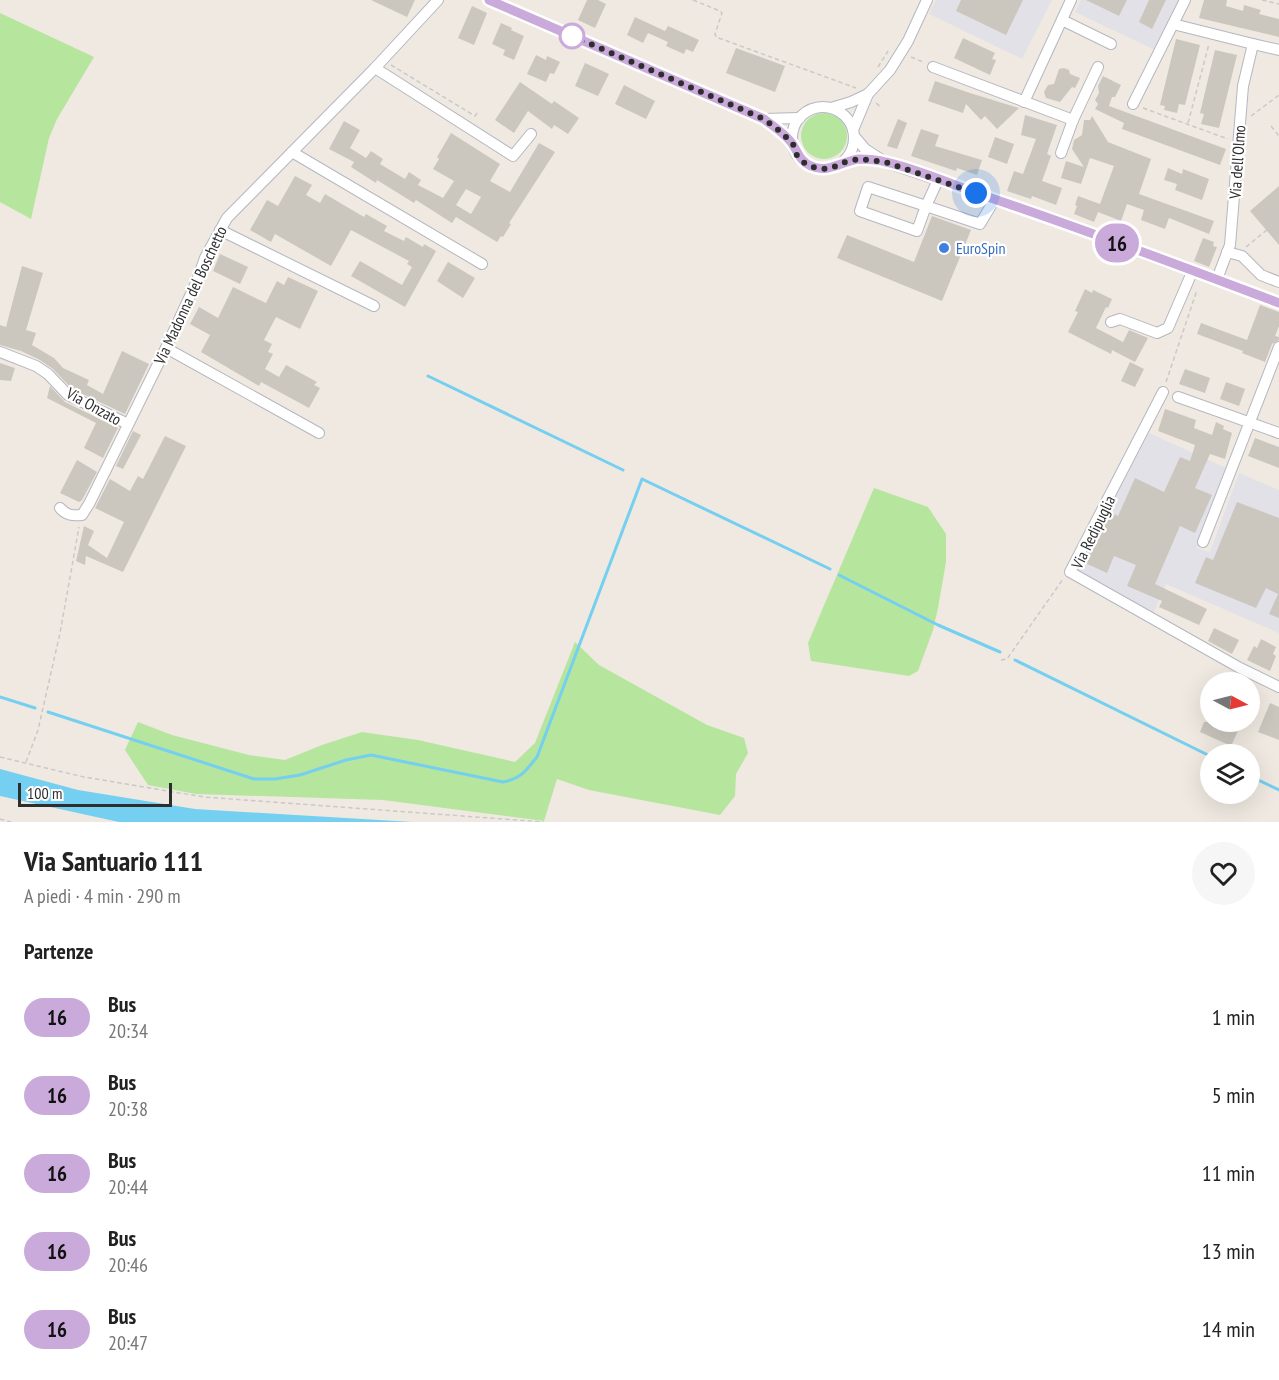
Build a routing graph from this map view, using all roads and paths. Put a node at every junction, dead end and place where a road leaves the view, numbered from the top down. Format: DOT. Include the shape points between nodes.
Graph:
graph roads {
  1 [pos="438,0"];
  2 [pos="489,0"];
  3 [pos="693,0"];
  4 [pos="927,0"];
  5 [pos="1071,0"];
  6 [pos="1185,0"];
  7 [pos="1262,0"];
  8 [pos="1279,4"];
  9 [pos="1062,20"];
  10 [pos="1173,24"];
  11 [pos="1211,33"];
  12 [pos="1111,44"];
  13 [pos="1253,44"];
  14 [pos="889,50"];
  15 [pos="1279,50"];
  16 [pos="907,55"];
  17 [pos="383,59"];
  18 [pos="933,67"];
  19 [pos="1098,67"];
  20 [pos="375,68"];
  21 [pos="877,68"];
  22 [pos="865,90"];
  23 [pos="1279,94"];
  24 [pos="1024,102"];
  25 [pos="1133,104"];
  26 [pos="831,108"];
  27 [pos="478,112"];
  28 [pos="800,118"];
  29 [pos="764,119"];
  30 [pos="1239,119"];
  31 [pos="1073,120"];
  32 [pos="1188,124"];
  33 [pos="1271,126"];
  34 [pos="853,133"];
  35 [pos="531,134"];
  36 [pos="1279,136"];
  37 [pos="1238,142"];
  38 [pos="793,144"];
  39 [pos="292,152"];
  40 [pos="1061,153"];
  41 [pos="885,162"];
  42 [pos="842,163"];
  43 [pos="938,180"];
  44 [pos="995,199"];
  45 [pos="926,206"];
  46 [pos="1279,220"];
  47 [pos="220,230"];
  48 [pos="1227,252"];
  49 [pos="1242,256"];
  50 [pos="482,264"];
  51 [pos="1197,272"];
  52 [pos="1217,279"];
  53 [pos="1279,282"];
  54 [pos="1279,303"];
  55 [pos="374,306"];
  56 [pos="1111,322"];
  57 [pos="1279,347"];
  58 [pos="166,348"];
  59 [pos="0,352"];
  60 [pos="1163,392"];
  61 [pos="1178,397"];
  62 [pos="1250,422"];
  63 [pos="128,424"];
  64 [pos="319,433"];
  65 [pos="1279,433"];
  66 [pos="60,508"];
  67 [pos="81,515"];
  68 [pos="1203,542"];
  69 [pos="1070,572"];
  70 [pos="1001,660"];
  71 [pos="1279,687"];
  72 [pos="0,757"];
  73 [pos="26,763"];
  74 [pos="0,819"];
  75 [pos="10,822"];
  76 [pos="544,822"];
  1 -- 17 [label="street, Via Madonna del Boschetto"];
  2 -- 29 [label="street"];
  3 -- 22 [label="path" via="722,13 716,37"];
  4 -- 22 [label="street" via="890,70"];
  5 -- 9 [label="street"];
  6 -- 10 [label="street"];
  7 -- 8 [label="path"];
  9 -- 12 [label="street"];
  9 -- 24 [label="street"];
  10 -- 11 [label="street"];
  10 -- 25 [label="street"];
  11 -- 13 [label="street"];
  11 -- 32 [label="path"];
  13 -- 15 [label="street"];
  13 -- 30 [label="street, Via dell'Olmo"];
  14 -- 21 [label="path"];
  16 -- 18 [label="path"];
  17 -- 20 [label="street, Via Madonna del Boschetto"];
  17 -- 27 [label="path" via="476,116"];
  18 -- 24 [label="street"];
  19 -- 31 [label="street"];
  20 -- 35 [label="street" via="513,156"];
  20 -- 39 [label="street, Via Madonna del Boschetto"];
  22 -- 26 [label="street" via="851,102"];
  22 -- 34 [label="street"];
  23 -- 30 [label="path" via="1247,120"];
  24 -- 31 [label="street"];
  25 -- 32 [label="path"];
  26 -- 28 [label="street" via="809,111"];
  26 -- 34 [label="street" via="848,120"];
  28 -- 29 [label="street"];
  28 -- 38 [label="street"];
  29 -- 38 [label="street"];
  30 -- 37 [label="street, Via dell'Olmo"];
  31 -- 40 [label="street"];
  32 -- 37 [label="path"];
  33 -- 36 [label="path"];
  34 -- 41 [label="street" via="865,149"];
  34 -- 42 [label="street" via="853,146"];
  37 -- 48 [label="street, Via dell'Olmo"];
  38 -- 42 [label="street" via="796,154 812,167 832,168"];
  39 -- 47 [label="street, Via Madonna del Boschetto"];
  39 -- 50 [label="street"];
  41 -- 42 [label="street" via="859,159"];
  41 -- 43 [label="street"];
  43 -- 44 [label="street"];
  43 -- 45 [label="street"];
  44 -- 45 [label="street" via="980,224"];
  44 -- 51 [label="street"];
  45 -- 45 [label="street" via="868,187 860,211 917,231"];
  46 -- 49 [label="path" via="1245,248"];
  47 -- 55 [label="street"];
  47 -- 58 [label="street, Via Madonna del Boschetto"];
  48 -- 49 [label="street"];
  48 -- 52 [label="street, Via dell'Olmo"];
  49 -- 53 [label="street" via="1261,275"];
  51 -- 52 [label="street"];
  51 -- 56 [label="street" via="1168,327 1157,333 1120,319"];
  51 -- 60 [label="path" via="1176,358"];
  52 -- 54 [label="street"];
  57 -- 62 [label="street"];
  58 -- 63 [label="street, Via Madonna del Boschetto"];
  58 -- 64 [label="street"];
  59 -- 63 [label="street, Via Onzato" via="36,366 68,395"];
  60 -- 69 [label="street, Via Redipuglia"];
  61 -- 62 [label="street"];
  62 -- 65 [label="street"];
  62 -- 68 [label="street"];
  63 -- 67 [label="street, Via Madonna del Boschetto"];
  66 -- 67 [label="street" via="73,516"];
  67 -- 73 [label="path" via="60,633 38,730"];
  69 -- 70 [label="path" via="1006,659"];
  69 -- 71 [label="street, Via Redipuglia"];
  72 -- 73 [label="path"];
  73 -- 76 [label="path" via="84,777 204,796"];
  74 -- 75 [label="path"];
}
